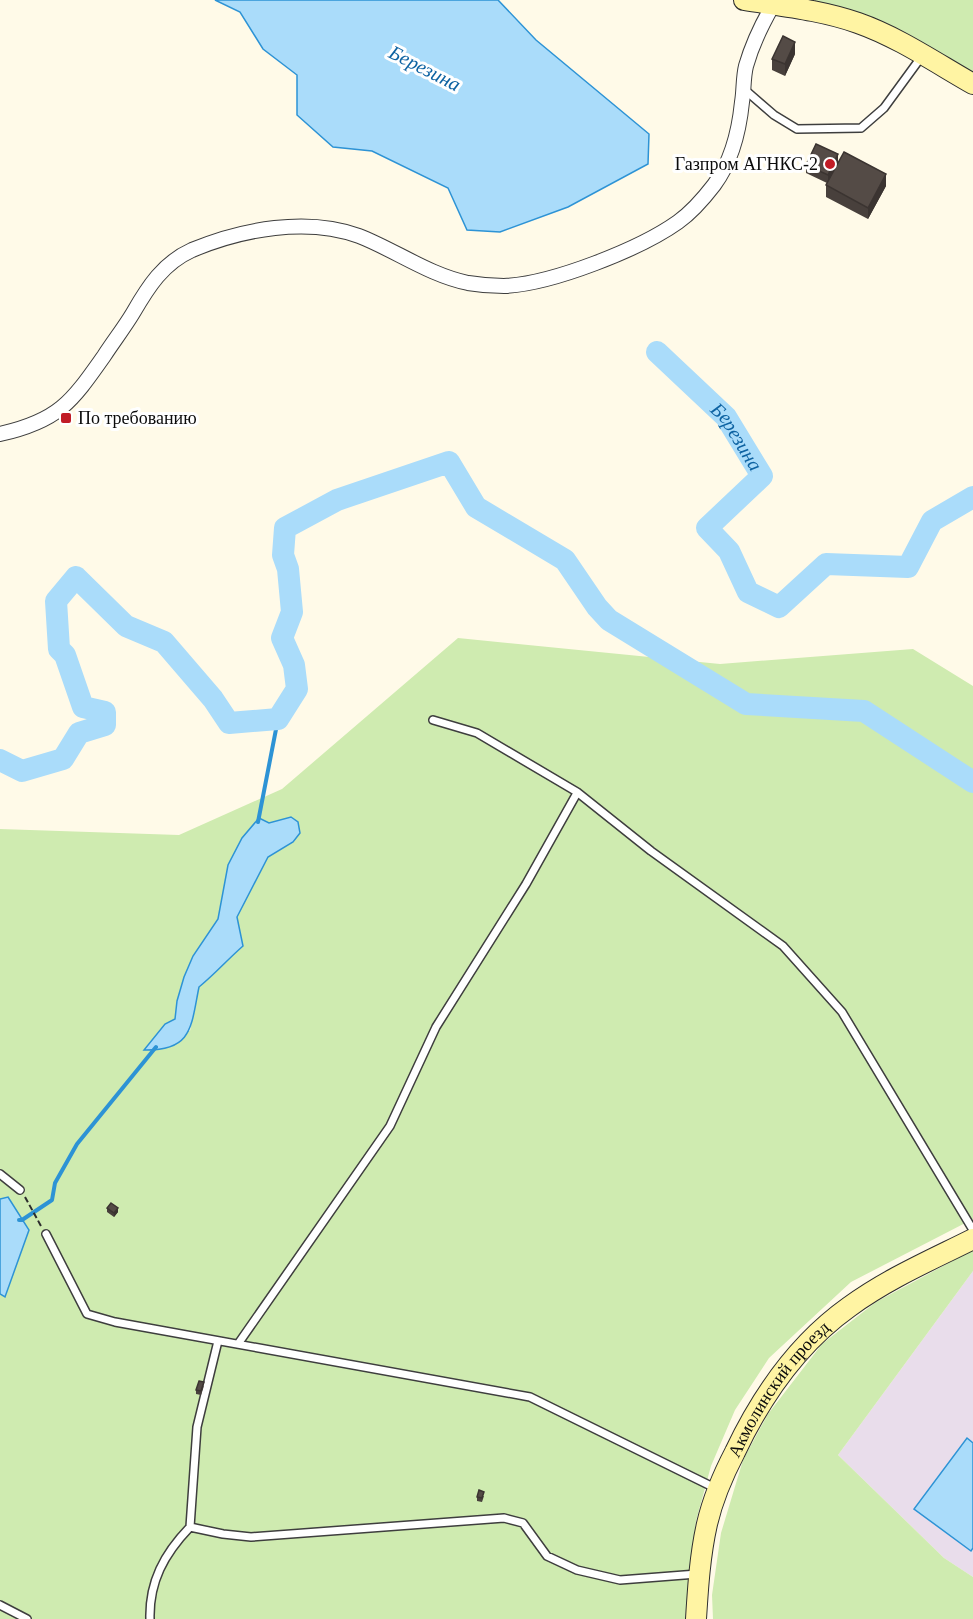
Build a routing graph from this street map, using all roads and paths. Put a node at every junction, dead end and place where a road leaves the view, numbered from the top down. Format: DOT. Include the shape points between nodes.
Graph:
graph roads {
  1 [pos="744,0"];
  2 [pos="773,5"];
  3 [pos="923,56"];
  4 [pos="973,84"];
  5 [pos="744,89"];
  6 [pos="0,434"];
  7 [pos="433,720"];
  8 [pos="577,793"];
  9 [pos="0,1174"];
  10 [pos="20,1190"];
  11 [pos="973,1230"];
  12 [pos="46,1234"];
  13 [pos="973,1239"];
  14 [pos="218,1341"];
  15 [pos="238,1344"];
  16 [pos="717,1488"];
  17 [pos="190,1527"];
  18 [pos="699,1574"];
  19 [pos="0,1605"];
  20 [pos="27,1619"];
  21 [pos="150,1619"];
  22 [pos="696,1619"];
  1 -- 2 [label="street"];
  2 -- 3 [label="street" via="860,23"];
  2 -- 5 [label="street" via="749,57"];
  3 -- 4 [label="street"];
  3 -- 5 [label="lane" via="884,108 861,128 797,129"];
  5 -- 6 [label="street" via="735,142 715,184 680,221 636,246 549,278 505,286 466,282 338,230 294,227 231,237 192,250 164,268 70,402 22,429"];
  7 -- 8 [label="lane" via="477,733"];
  8 -- 11 [label="lane" via="783,946 842,1012"];
  8 -- 15 [label="lane" via="526,884 436,1026 390,1126"];
  9 -- 10 [label="lane"];
  10 -- 12 [label="path"];
  12 -- 14 [label="lane" via="87,1314"];
  13 -- 16 [label="street, Акмолинский проезд" via="882,1285 813,1335 783,1369 751,1419"];
  14 -- 15 [label="lane"];
  14 -- 17 [label="lane" via="196,1427"];
  15 -- 16 [label="lane" via="530,1397"];
  16 -- 18 [label="street, Акмолинский проезд"];
  17 -- 18 [label="lane" via="251,1537 504,1518 523,1523 547,1556 577,1570 620,1580"];
  17 -- 21 [label="lane" via="160,1567 149,1600"];
  18 -- 22 [label="street, Акмолинский проезд"];
  19 -- 20 [label="lane"];
}
